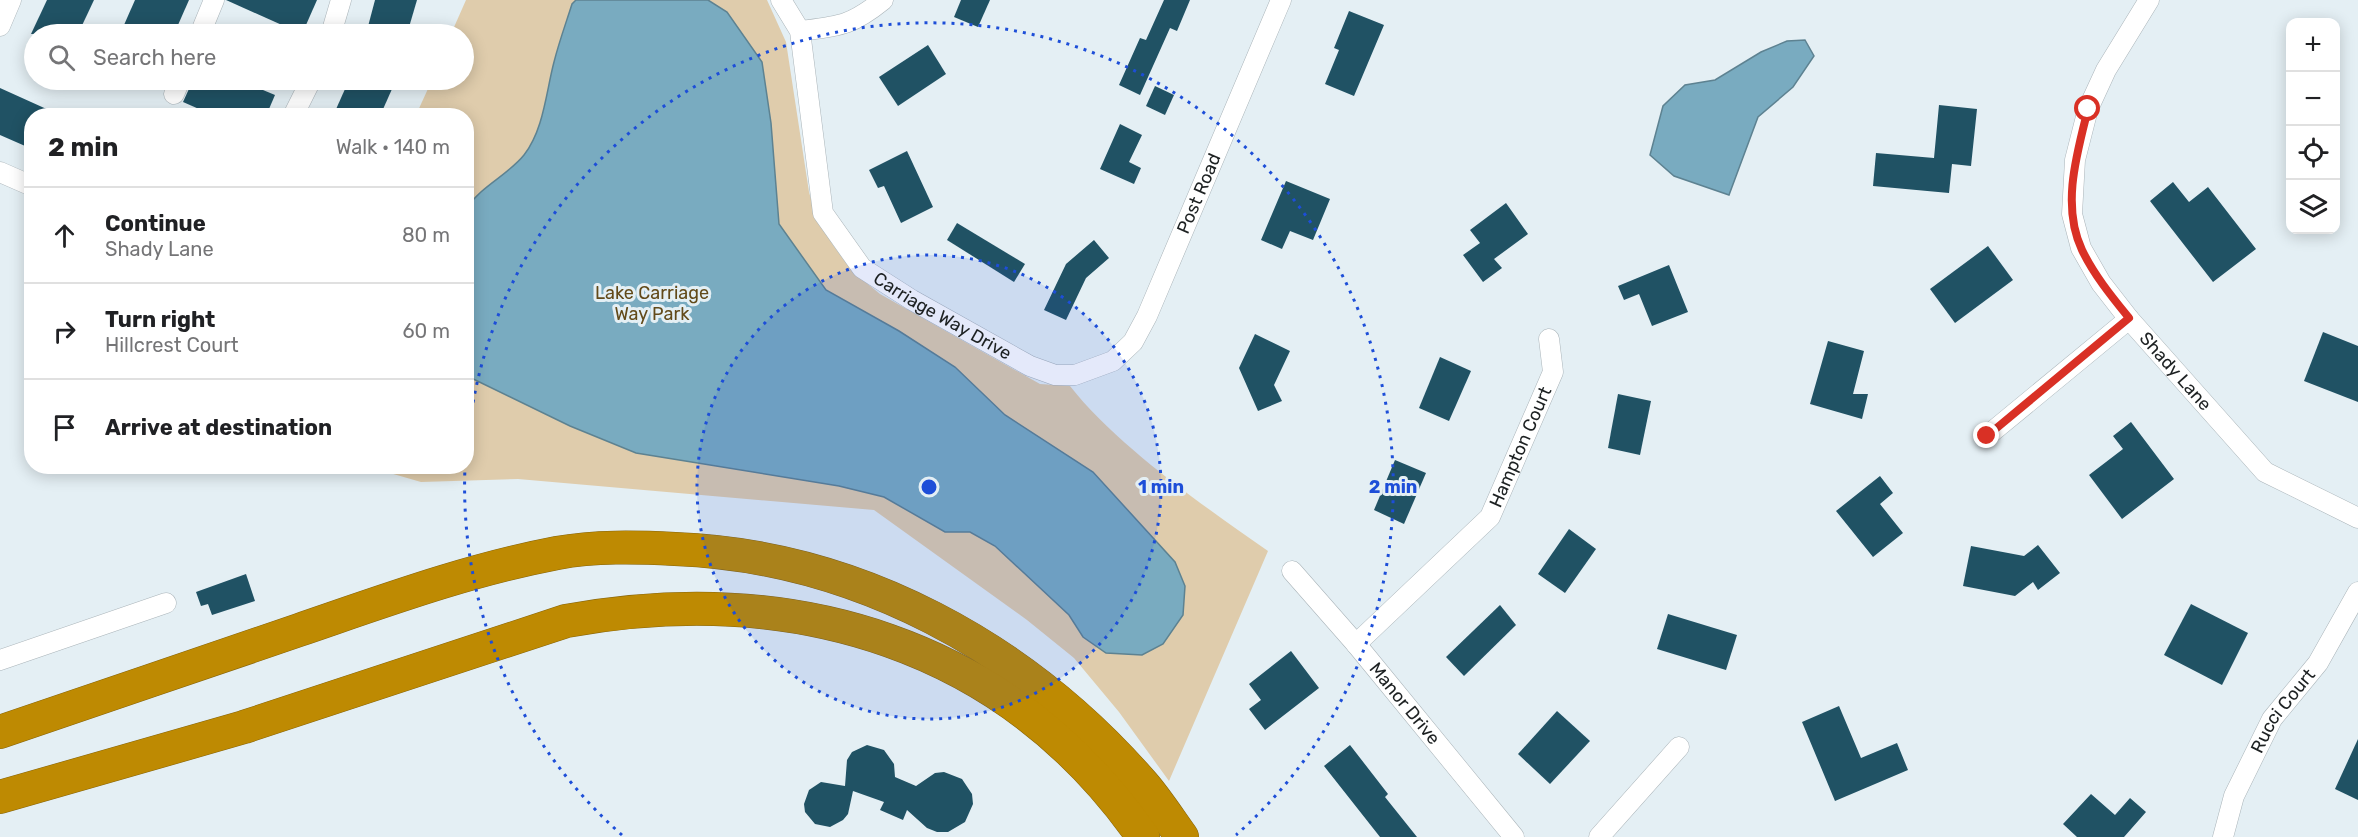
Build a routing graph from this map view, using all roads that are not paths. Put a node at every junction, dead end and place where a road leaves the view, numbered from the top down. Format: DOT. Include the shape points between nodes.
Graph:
graph roads {
  1 [pos="11,0"];
  2 [pos="214,0"];
  3 [pos="341,0"];
  4 [pos="781,0"];
  5 [pos="883,0"];
  6 [pos="1281,0"];
  7 [pos="2149,0"];
  8 [pos="207,24"];
  9 [pos="334,24"];
  10 [pos="0,26"];
  11 [pos="800,31"];
  12 [pos="306,90"];
  13 [pos="297,108"];
  14 [pos="0,172"];
  15 [pos="24,182"];
  16 [pos="2129,318"];
  17 [pos="1550,339"];
  18 [pos="1094,370"];
  19 [pos="1987,436"];
  20 [pos="2358,519"];
  21 [pos="1292,572"];
  22 [pos="2358,592"];
  23 [pos="166,603"];
  24 [pos="1356,644"];
  25 [pos="0,660"];
  26 [pos="0,732"];
  27 [pos="1679,747"];
  28 [pos="0,797"];
  29 [pos="1143,837"];
  30 [pos="1182,837"];
  31 [pos="1514,837"];
  32 [pos="1599,837"];
  33 [pos="2223,837"];
  1 -- 10 [label="street"];
  2 -- 8 [label="street"];
  3 -- 9 [label="street"];
  4 -- 11 [label="street, Carriage Way Drive"];
  5 -- 11 [label="street" via="860,18"];
  6 -- 18 [label="street, Post Road" via="1142,325 1133,342 1113,361"];
  7 -- 16 [label="street, Shady Lane" via="2106,70 2088,109 2075,160 2072,214 2081,248 2101,283"];
  11 -- 18 [label="street, Carriage Way Drive" via="823,213 862,268 1030,366 1055,375"];
  12 -- 13 [label="street"];
  14 -- 15 [label="street"];
  16 -- 19 [label="street"];
  16 -- 20 [label="street, Shady Lane" via="2265,472"];
  17 -- 24 [label="street, Hampton Court" via="1553,372 1490,517"];
  21 -- 24 [label="street, Manor Drive"];
  22 -- 33 [label="street, Rucci Court" via="2318,663 2267,727 2234,796"];
  23 -- 25 [label="street"];
  24 -- 31 [label="street, Manor Drive"];
  26 -- 30 [label="highway" via="451,578 582,551 642,547 739,553 813,569 892,598 944,622 998,655 1027,674 1093,734 1144,785"];
  27 -- 32 [label="street"];
  28 -- 29 [label="highway" via="244,727 566,621 674,607 735,608 791,615 872,633 963,674 1055,736 1116,799"];
}
